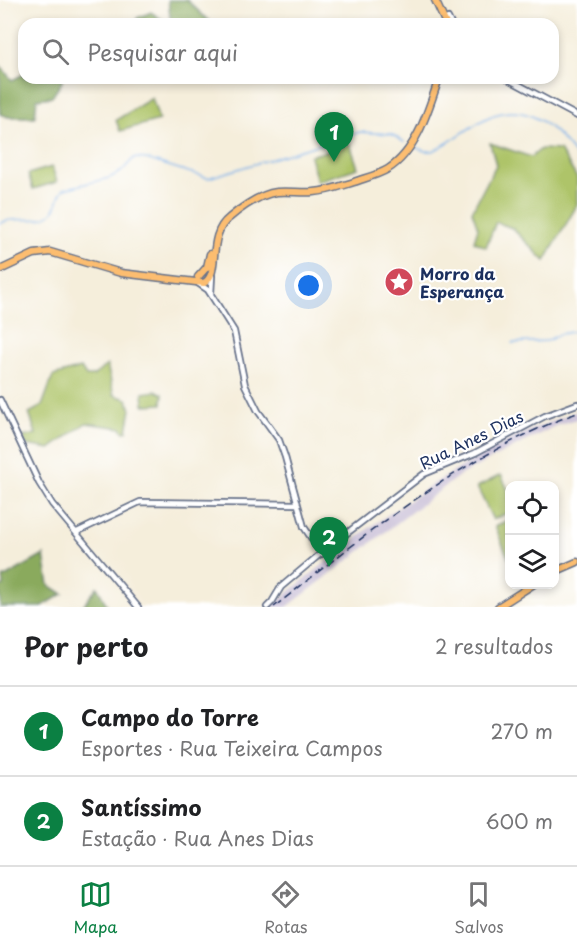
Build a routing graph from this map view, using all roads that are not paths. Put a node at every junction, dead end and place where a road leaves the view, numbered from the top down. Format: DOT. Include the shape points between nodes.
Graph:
graph roads {
  1 [pos="437,0"];
  2 [pos="446,18"];
  3 [pos="435,84"];
  4 [pos="517,84"];
  5 [pos="577,116"];
  6 [pos="409,143"];
  7 [pos="0,268"];
  8 [pos="206,269"];
  9 [pos="212,274"];
  10 [pos="198,280"];
  11 [pos="212,294"];
  12 [pos="0,400"];
  13 [pos="577,404"];
  14 [pos="297,504"];
  15 [pos="77,532"];
  16 [pos="321,554"];
  17 [pos="577,565"];
  18 [pos="559,572"];
  19 [pos="520,589"];
  20 [pos="527,589"];
  21 [pos="138,607"];
  22 [pos="267,607"];
  23 [pos="492,607"];
  24 [pos="498,607"];
  1 -- 2 [label="main road"];
  3 -- 6 [label="main road"];
  4 -- 5 [label="street"];
  6 -- 8 [label="main road" via="392,161 372,172 319,189 272,190 230,212 217,224"];
  6 -- 9 [label="main road" via="394,164 381,173 328,190 271,194 234,214 217,233"];
  7 -- 10 [label="main road" via="48,248 115,268"];
  8 -- 9 [label="main road"];
  8 -- 10 [label="main road"];
  9 -- 10 [label="main road" via="208,281"];
  9 -- 11 [label="street"];
  10 -- 11 [label="street"];
  11 -- 14 [label="street" via="236,338 248,391 281,444"];
  12 -- 15 [label="street" via="43,490"];
  13 -- 16 [label="street, Rua Anes Dias" via="424,474"];
  14 -- 15 [label="street" via="140,502"];
  14 -- 16 [label="street" via="307,532"];
  15 -- 21 [label="street"];
  16 -- 22 [label="street, Rua Anes Dias" via="281,587"];
  17 -- 18 [label="main road"];
  19 -- 23 [label="main road"];
  20 -- 24 [label="main road"];
}
